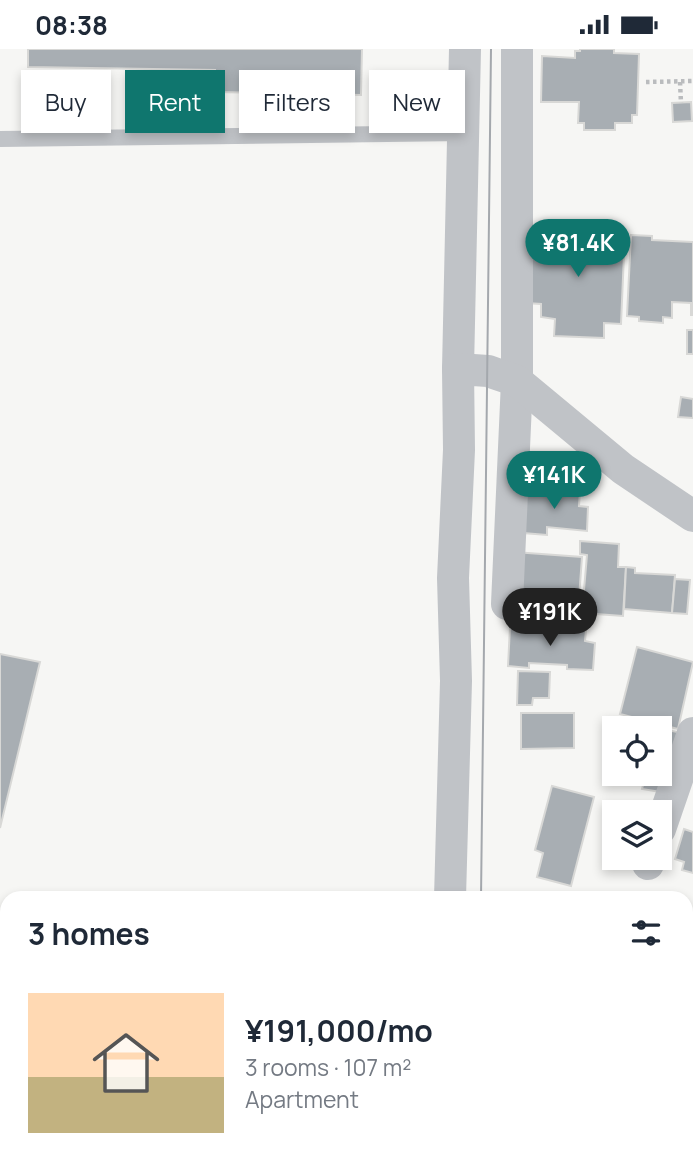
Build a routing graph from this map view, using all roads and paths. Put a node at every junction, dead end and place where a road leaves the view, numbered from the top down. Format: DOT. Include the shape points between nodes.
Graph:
graph roads {
  1 [pos="465,49"];
  2 [pos="517,49"];
  3 [pos="464,70"];
  4 [pos="693,81"];
  5 [pos="646,82"];
  6 [pos="680,82"];
  7 [pos="681,103"];
  8 [pos="463,133"];
  9 [pos="0,139"];
  10 [pos="458,369"];
  11 [pos="517,381"];
  12 [pos="693,516"];
  13 [pos="507,604"];
  14 [pos="693,733"];
  15 [pos="670,800"];
  16 [pos="450,891"];
  1 -- 3 [label="street"];
  2 -- 11 [label="street"];
  4 -- 6 [label="path"];
  5 -- 6 [label="path"];
  6 -- 7 [label="path"];
  8 -- 9 [label="lane"];
  8 -- 10 [label="street"];
  10 -- 11 [label="street" via="488,371"];
  10 -- 16 [label="street"];
  11 -- 12 [label="street" via="623,469"];
  11 -- 13 [label="street"];
  14 -- 15 [label="street"];
}
